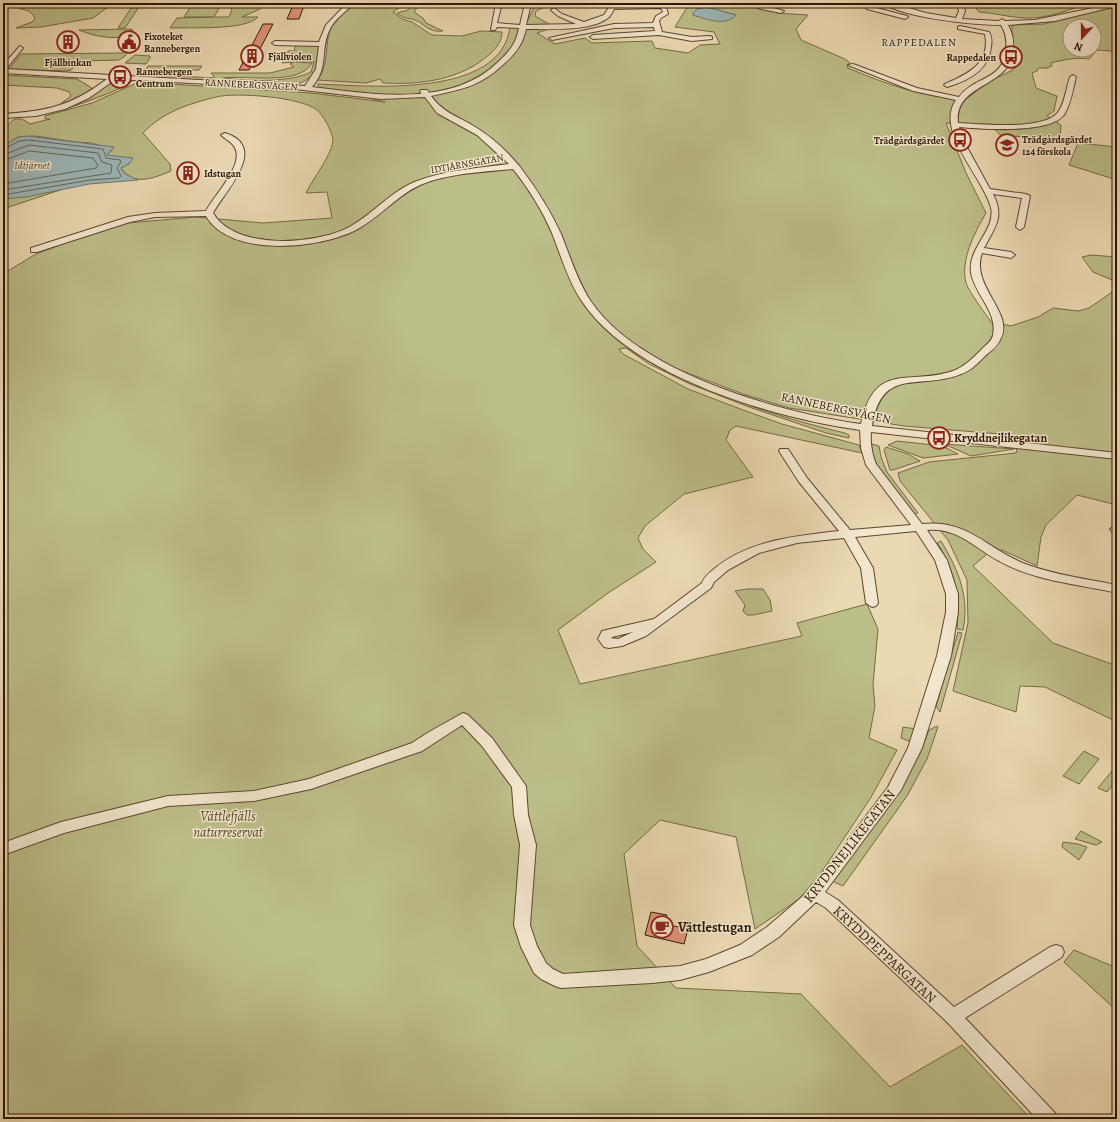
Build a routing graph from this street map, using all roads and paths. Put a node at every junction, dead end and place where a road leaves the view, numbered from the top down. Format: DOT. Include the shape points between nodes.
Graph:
graph roads {
  1 [pos="351,3"];
  2 [pos="500,3"];
  3 [pos="520,3"];
  4 [pos="528,3"];
  5 [pos="671,3"];
  6 [pos="752,3"];
  7 [pos="886,3"];
  8 [pos="893,3"];
  9 [pos="960,3"];
  10 [pos="1113,3"];
  11 [pos="1117,4"];
  12 [pos="610,5"];
  13 [pos="663,6"];
  14 [pos="869,8"];
  15 [pos="554,10"];
  16 [pos="781,11"];
  17 [pos="959,19"];
  18 [pos="600,21"];
  19 [pos="1003,22"];
  20 [pos="584,25"];
  21 [pos="657,25"];
  22 [pos="519,26"];
  23 [pos="614,26"];
  24 [pos="577,33"];
  25 [pos="659,33"];
  26 [pos="680,37"];
  27 [pos="552,38"];
  28 [pos="710,38"];
  29 [pos="995,39"];
  30 [pos="1010,40"];
  31 [pos="275,43"];
  32 [pos="323,44"];
  33 [pos="692,44"];
  34 [pos="20,48"];
  35 [pos="996,64"];
  36 [pos="851,65"];
  37 [pos="3,70"];
  38 [pos="114,77"];
  39 [pos="1073,77"];
  40 [pos="947,85"];
  41 [pos="307,88"];
  42 [pos="426,94"];
  43 [pos="960,99"];
  44 [pos="3,116"];
  45 [pos="954,125"];
  46 [pos="224,135"];
  47 [pos="515,166"];
  48 [pos="988,191"];
  49 [pos="209,213"];
  50 [pos="1020,227"];
  51 [pos="34,250"];
  52 [pos="979,250"];
  53 [pos="1011,255"];
  54 [pos="866,429"];
  55 [pos="784,450"];
  56 [pos="1117,456"];
  57 [pos="920,527"];
  58 [pos="847,534"];
  59 [pos="1117,589"];
  60 [pos="872,602"];
  61 [pos="658,622"];
  62 [pos="3,849"];
  63 [pos="815,894"];
  64 [pos="1056,952"];
  65 [pos="953,1017"];
  66 [pos="1049,1119"];
  1 -- 32 [label="street, RANNEBERGSVÄGEN" via="327,27"];
  2 -- 22 [label="street" via="494,27"];
  3 -- 22 [label="street"];
  4 -- 22 [label="street"];
  5 -- 13 [label="street"];
  6 -- 16 [label="street"];
  7 -- 17 [label="street" via="910,11"];
  8 -- 17 [label="street" via="924,13"];
  9 -- 17 [label="street" via="962,11"];
  10 -- 19 [label="street" via="1048,17"];
  11 -- 19 [label="street" via="1055,19"];
  12 -- 13 [label="street"];
  12 -- 18 [label="street" via="609,14"];
  13 -- 21 [label="street" via="666,13 658,17"];
  14 -- 29 [label="street" via="917,20 982,31"];
  15 -- 20 [label="street"];
  17 -- 19 [label="street"];
  18 -- 20 [label="street"];
  18 -- 23 [label="street"];
  19 -- 30 [label="street"];
  20 -- 22 [label="street"];
  21 -- 23 [label="street"];
  21 -- 25 [label="street"];
  22 -- 42 [label="street" via="520,40 514,51 490,73 466,86"];
  23 -- 24 [label="street"];
  24 -- 25 [label="street" via="594,37"];
  24 -- 27 [label="street"];
  25 -- 26 [label="street"];
  26 -- 28 [label="street"];
  26 -- 33 [label="street" via="678,42"];
  29 -- 30 [label="street"];
  29 -- 35 [label="street"];
  30 -- 35 [label="street" via="1011,57"];
  31 -- 32 [label="street"];
  32 -- 41 [label="street, RANNEBERGSVÄGEN" via="320,69"];
  34 -- 37 [label="street"];
  35 -- 40 [label="street"];
  35 -- 43 [label="street" via="996,76 971,89"];
  36 -- 43 [label="street" via="915,90"];
  37 -- 38 [label="street, RANNEBERGSVÄGEN"];
  38 -- 41 [label="street, RANNEBERGSVÄGEN"];
  38 -- 44 [label="street" via="91,95 70,106 36,114"];
  39 -- 45 [label="street" via="1062,112 1055,118 1033,125 1011,127"];
  41 -- 42 [label="street, RANNEBERGSVÄGEN" via="382,97"];
  42 -- 47 [label="street, RANNEBERGSVÄGEN" via="443,113 484,136"];
  43 -- 45 [label="street" via="955,110"];
  45 -- 48 [label="street, KRYDDNEJLIKEGATAN"];
  46 -- 49 [label="street" via="238,146 242,155 241,161"];
  47 -- 49 [label="street, IDTJÄRNSGATAN" via="451,175 420,183 399,192 354,228 305,241 268,242 237,236 219,227"];
  47 -- 54 [label="street, RANNEBERGSVÄGEN" via="543,205 580,294 600,319 631,344 665,366 726,393 790,413"];
  48 -- 50 [label="street" via="1026,196"];
  48 -- 52 [label="street, KRYDDNEJLIKEGATAN" via="995,208 995,217"];
  49 -- 51 [label="street" via="156,215 128,220"];
  52 -- 53 [label="street"];
  52 -- 54 [label="street, KRYDDNEJLIKEGATAN" via="975,273 977,284 998,322 999,334 994,342 966,369 956,373 896,382 880,390"];
  54 -- 56 [label="street, RANNEBERGSVÄGEN"];
  54 -- 57 [label="street, KRYDDNEJLIKEGATAN" via="866,453 871,465"];
  55 -- 58 [label="street" via="803,480"];
  57 -- 58 [label="street"];
  57 -- 59 [label="street" via="941,525 959,530 1012,563"];
  57 -- 63 [label="street, KRYDDNEJLIKEGATAN" via="940,560 952,594 952,618 942,664 915,748 894,790"];
  58 -- 60 [label="street" via="867,568"];
  58 -- 61 [label="street" via="797,540 754,550 724,567 707,585"];
  62 -- 63 [label="street, KRYDDNEJLIKEGATAN" via="61,828 161,803 254,796 311,784 417,748 463,718 487,742 519,786 521,814 528,845 522,925 529,947 540,968 561,981 652,976 710,966 746,950 774,932"];
  63 -- 65 [label="street, KRYDDPEPPARGATAN" via="832,904"];
  64 -- 65 [label="street"];
  65 -- 66 [label="street, KRYDDPEPPARGATAN"];
}
